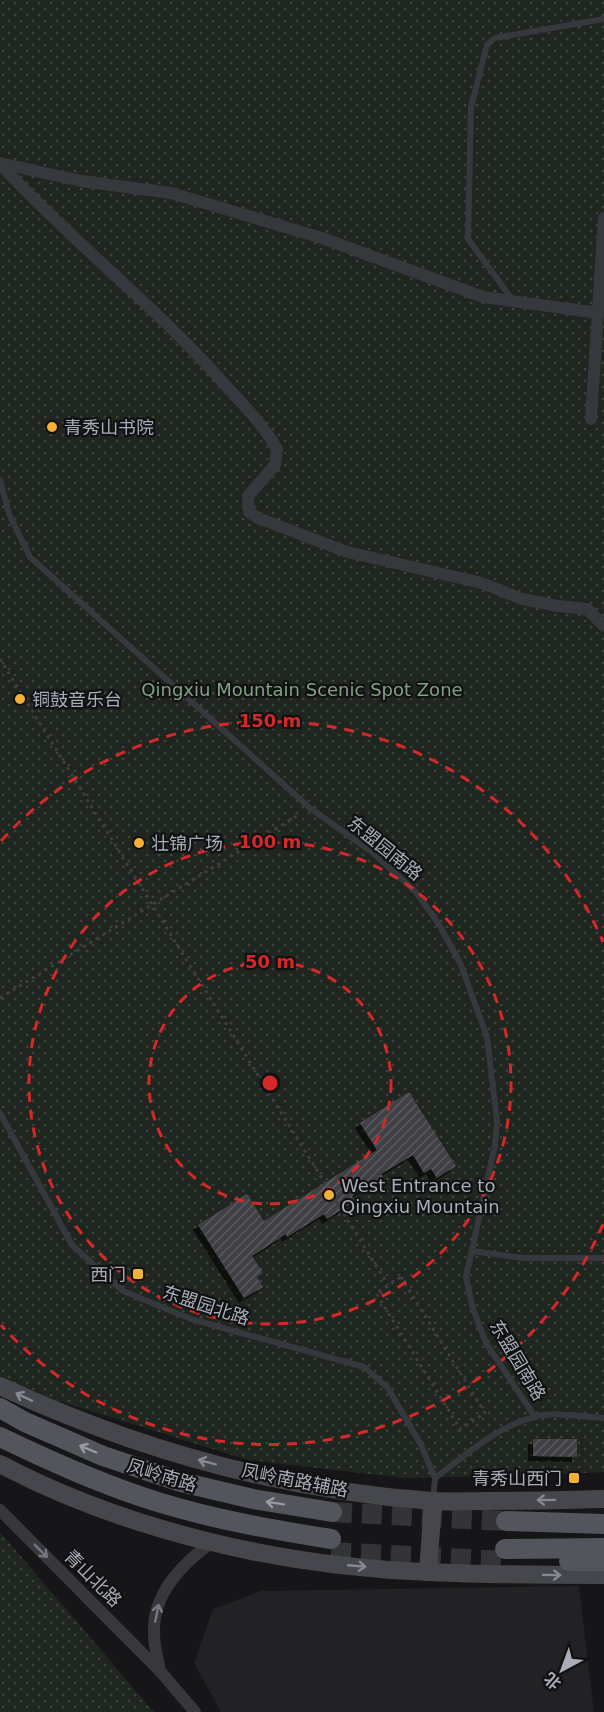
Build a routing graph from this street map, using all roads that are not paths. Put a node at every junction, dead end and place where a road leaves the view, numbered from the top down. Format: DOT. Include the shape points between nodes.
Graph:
graph roads {
  1 [pos="604,19"];
  2 [pos="0,163"];
  3 [pos="604,218"];
  4 [pos="513,301"];
  5 [pos="598,313"];
  6 [pos="591,419"];
  7 [pos="0,480"];
  8 [pos="604,626"];
  9 [pos="0,1113"];
  10 [pos="472,1251"];
  11 [pos="604,1258"];
  12 [pos="0,1386"];
  13 [pos="0,1408"];
  14 [pos="535,1417"];
  15 [pos="604,1418"];
  16 [pos="0,1437"];
  17 [pos="0,1451"];
  18 [pos="0,1464"];
  19 [pos="435,1478"];
  20 [pos="604,1499"];
  21 [pos="433,1501"];
  22 [pos="0,1510"];
  23 [pos="332,1512"];
  24 [pos="604,1518"];
  25 [pos="506,1521"];
  26 [pos="569,1523"];
  27 [pos="604,1524"];
  28 [pos="212,1542"];
  29 [pos="604,1548"];
  30 [pos="604,1561"];
  31 [pos="429,1572"];
  32 [pos="604,1575"];
  33 [pos="160,1671"];
  34 [pos="195,1712"];
  1 -- 4 [label="lane" via="495,38 487,45 471,107 468,238"];
  2 -- 4 [label="street" via="81,181 171,193 322,238 483,297"];
  2 -- 8 [label="street" via="33,199 190,346 266,430 277,449 274,465 248,496 249,512 346,552 482,583 522,599 586,609"];
  3 -- 5 [label="street"];
  4 -- 5 [label="street"];
  5 -- 6 [label="street"];
  7 -- 10 [label="lane, 东盟园南路" via="9,514 30,557 310,808 372,852 416,892 440,926 465,976 487,1037 497,1121"];
  9 -- 19 [label="lane, 东盟园北路" via="72,1245 123,1291 191,1319 364,1367 388,1388"];
  10 -- 11 [label="lane" via="523,1258"];
  10 -- 14 [label="lane, 东盟园南路" via="466,1277 473,1309 486,1343"];
  21 -- 12 [label="street, 凤岭南路辅路, one-way" via="263,1476 187,1456 113,1433"];
  23 -- 13 [label="main road, 凤岭南路, one-way" via="181,1482 103,1456"];
  14 -- 15 [label="lane"];
  14 -- 19 [label="lane" via="496,1432"];
  16 -- 17 [label="main road, 凤岭南路" via="75,1472 160,1503 331,1545 245,1537 156,1514 72,1485"];
  18 -- 28 [label="street" via="68,1497 151,1527"];
  19 -- 21 [label="lane"];
  20 -- 21 [label="street, 凤岭南路辅路, one-way"];
  21 -- 31 [label="street"];
  22 -- 33 [label="street, 青山北路, one-way"];
  24 -- 26 [label="main road"];
  25 -- 26 [label="main road"];
  26 -- 27 [label="main road"];
  28 -- 31 [label="street, one-way" via="345,1565"];
  33 -- 28 [label="street, one-way" via="154,1634 161,1596 190,1558"];
  29 -- 30 [label="main road" via="506,1555"];
  31 -- 32 [label="street, one-way"];
  33 -- 34 [label="street, 青山北路"];
}
